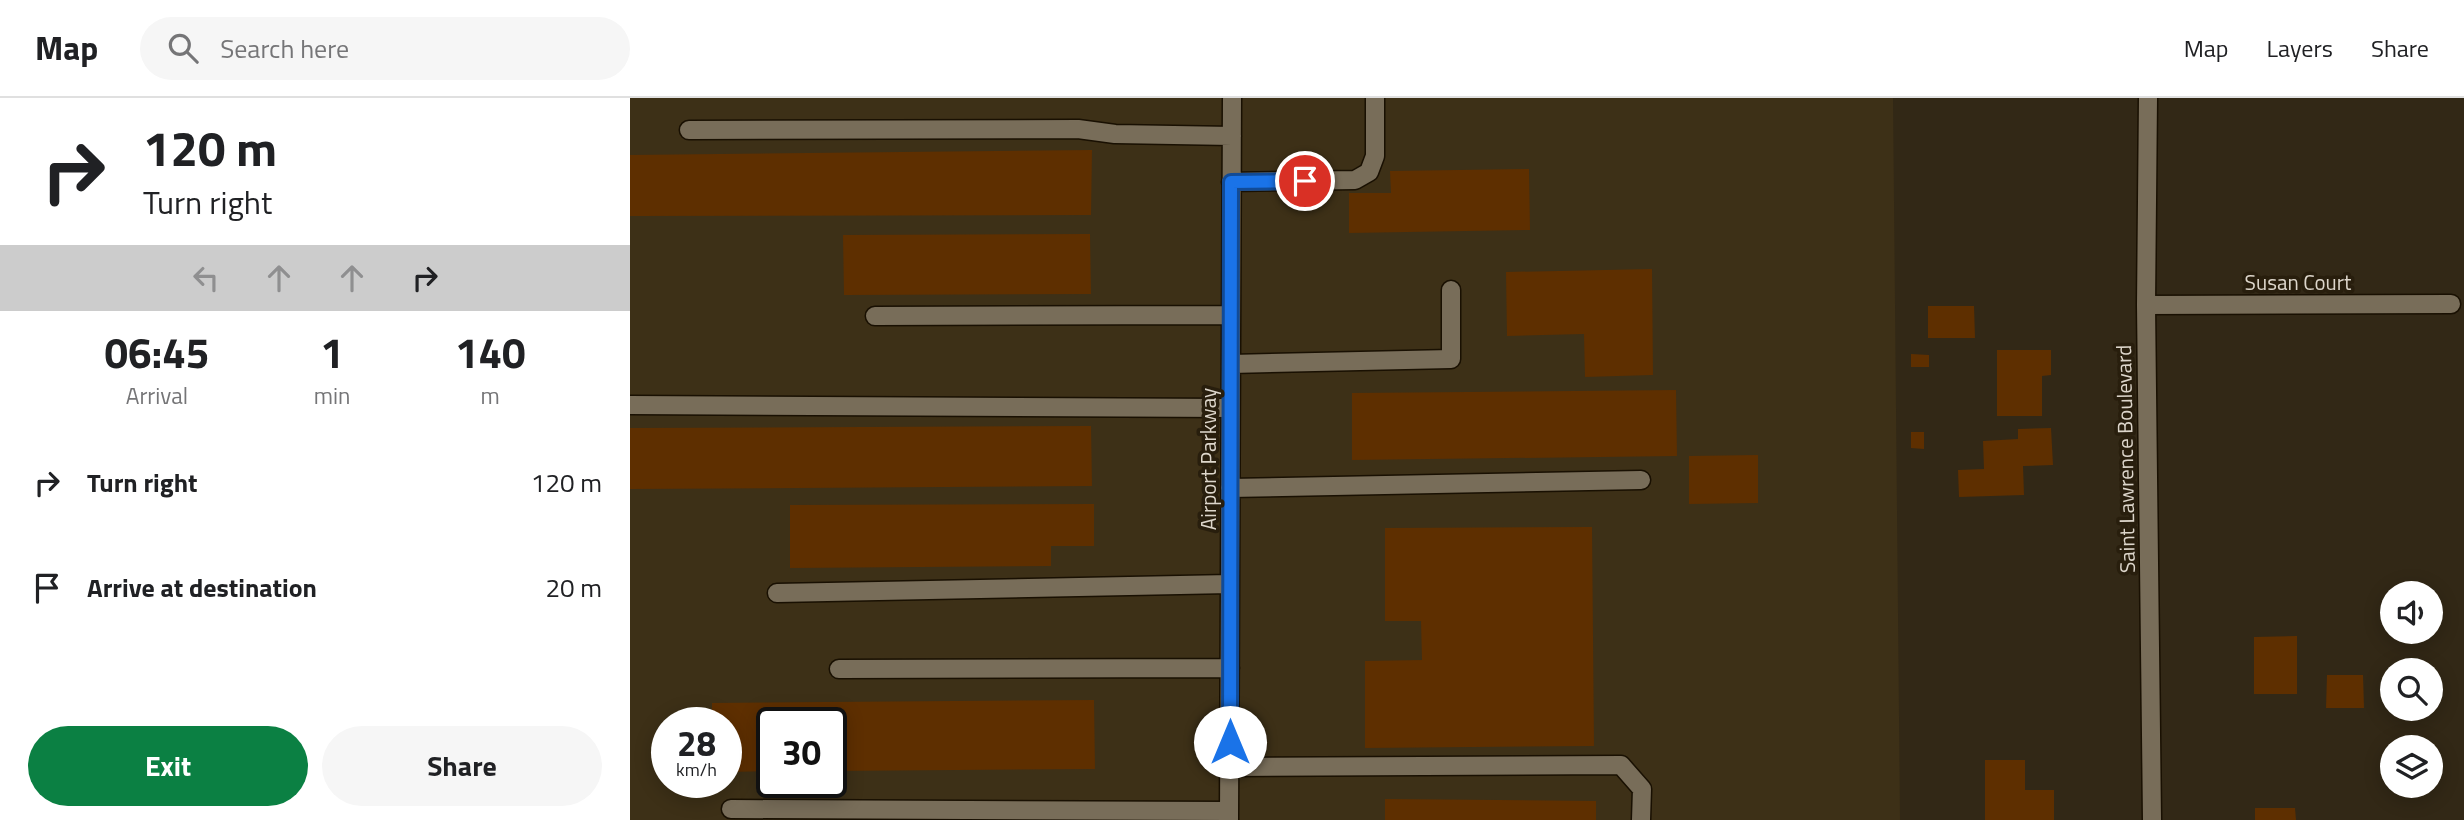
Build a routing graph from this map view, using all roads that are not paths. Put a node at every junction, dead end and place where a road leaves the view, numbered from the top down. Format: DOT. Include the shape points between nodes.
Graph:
graph roads {
  1 [pos="1231,98"];
  2 [pos="1375,98"];
  3 [pos="2148,98"];
  4 [pos="689,130"];
  5 [pos="1232,136"];
  6 [pos="1231,182"];
  7 [pos="1451,290"];
  8 [pos="2451,304"];
  9 [pos="2146,305"];
  10 [pos="1230,315"];
  11 [pos="875,316"];
  12 [pos="1231,364"];
  13 [pos="630,405"];
  14 [pos="1230,408"];
  15 [pos="1641,480"];
  16 [pos="1230,488"];
  17 [pos="1230,584"];
  18 [pos="777,593"];
  19 [pos="1230,668"];
  20 [pos="839,669"];
  21 [pos="1230,766"];
  22 [pos="731,809"];
  23 [pos="1229,815"];
  24 [pos="1641,820"];
  25 [pos="2152,820"];
  1 -- 5 [label="street, Airport Parkway"];
  2 -- 6 [label="street" via="1375,156 1369,172 1355,180"];
  3 -- 9 [label="street, Saint Lawrence Boulevard"];
  4 -- 5 [label="street" via="1078,129"];
  5 -- 6 [label="street, Airport Parkway"];
  6 -- 10 [label="street, Airport Parkway"];
  7 -- 12 [label="street" via="1451,359"];
  8 -- 9 [label="street, Susan Court"];
  9 -- 25 [label="street, Saint Lawrence Boulevard"];
  10 -- 11 [label="street"];
  10 -- 12 [label="street, Airport Parkway"];
  12 -- 14 [label="street, Airport Parkway"];
  13 -- 14 [label="street"];
  14 -- 16 [label="street, Airport Parkway"];
  15 -- 16 [label="street"];
  16 -- 17 [label="street, Airport Parkway"];
  17 -- 18 [label="street"];
  17 -- 19 [label="street, Airport Parkway"];
  19 -- 20 [label="street"];
  19 -- 21 [label="street, Airport Parkway"];
  21 -- 23 [label="street, Airport Parkway"];
  21 -- 24 [label="street" via="1621,765 1642,789"];
  22 -- 23 [label="street"];
}
